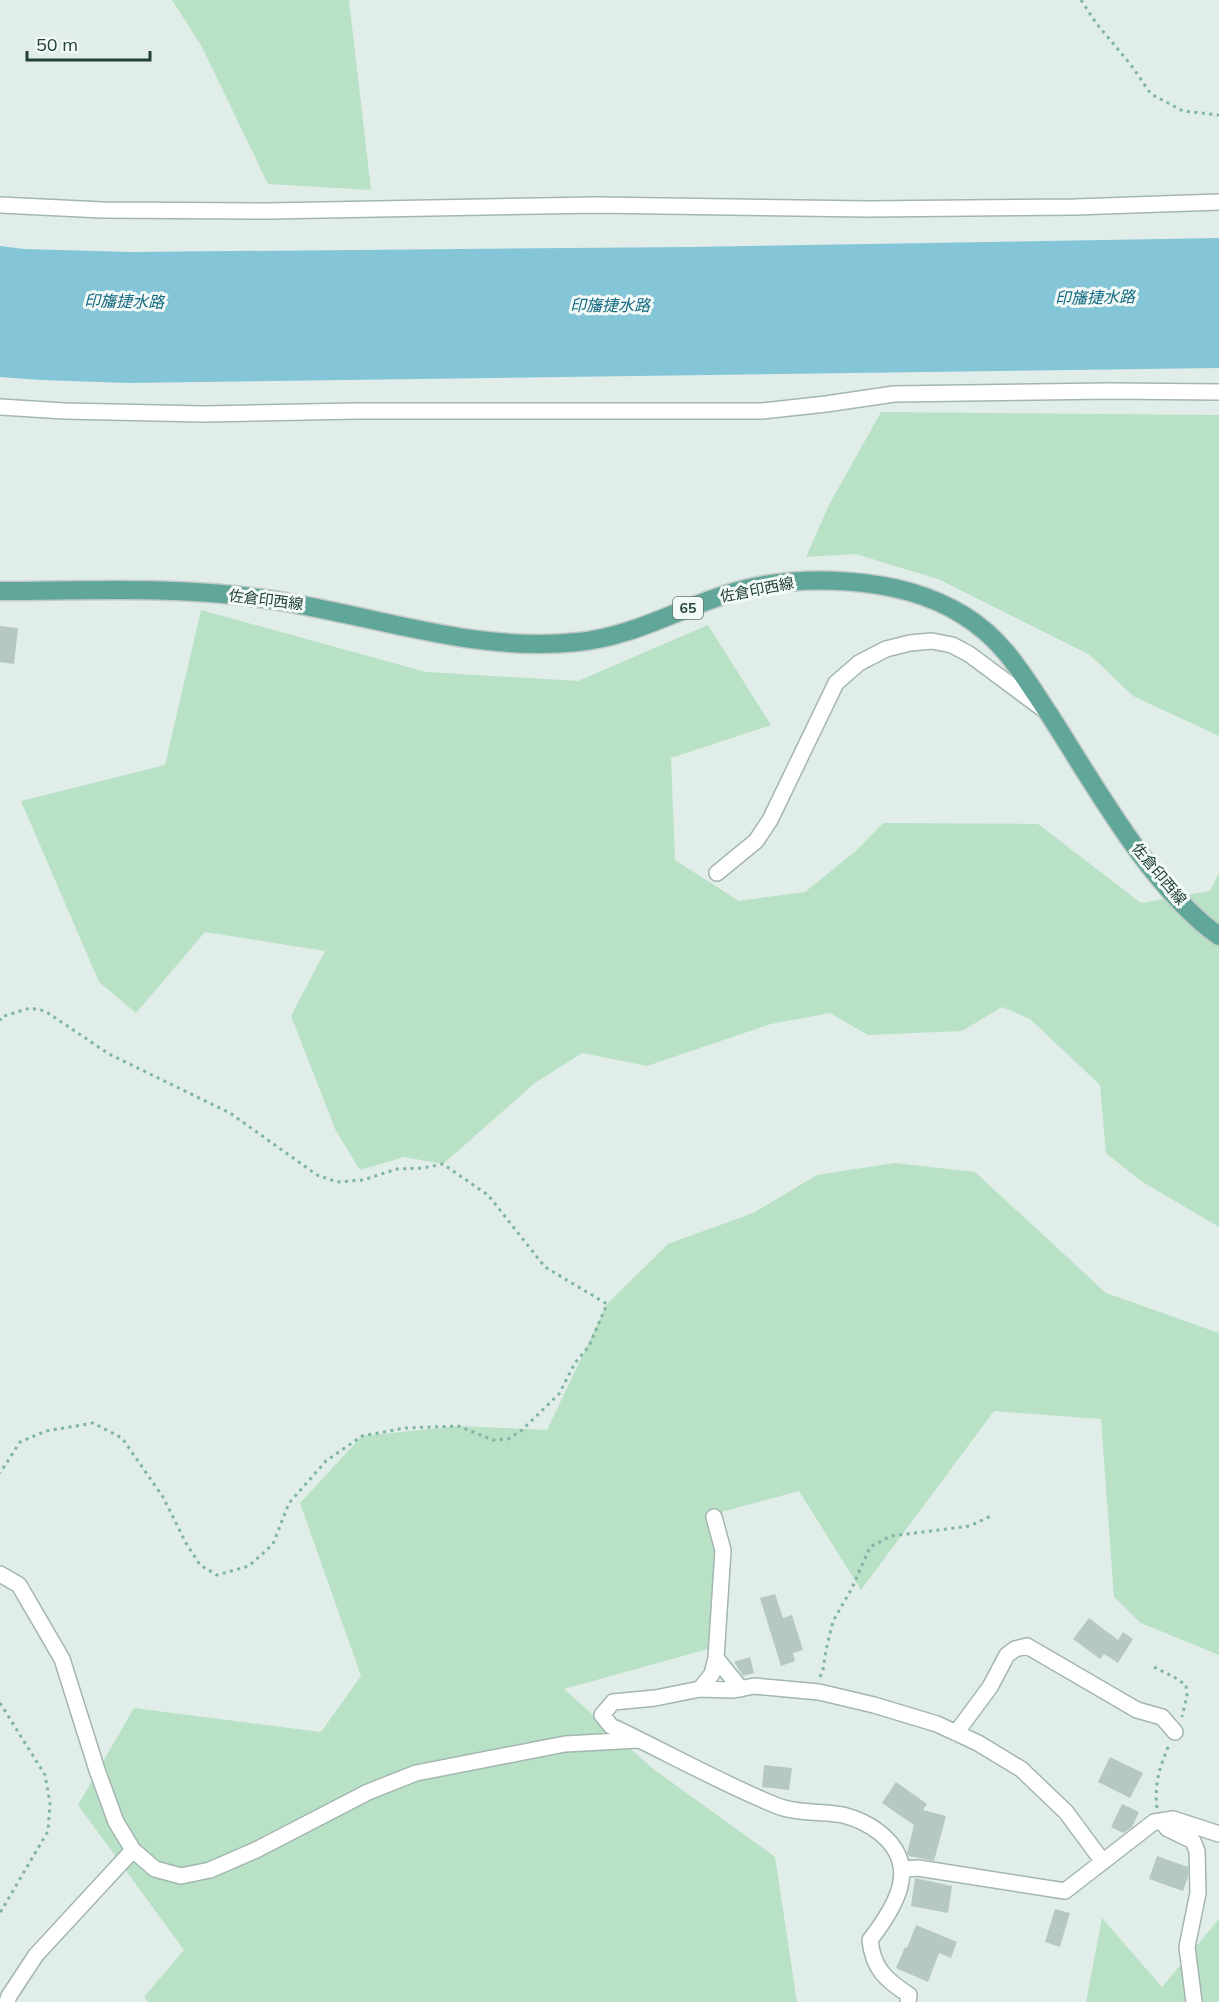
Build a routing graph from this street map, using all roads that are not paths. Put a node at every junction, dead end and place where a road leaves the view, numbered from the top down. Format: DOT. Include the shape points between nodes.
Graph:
graph roads {
  1 [pos="1219,202"];
  2 [pos="0,205"];
  3 [pos="1219,392"];
  4 [pos="0,407"];
  5 [pos="0,591"];
  6 [pos="1048,713"];
  7 [pos="717,873"];
  8 [pos="1219,936"];
  9 [pos="714,1517"];
  10 [pos="0,1574"];
  11 [pos="716,1658"];
  12 [pos="700,1689"];
  13 [pos="741,1689"];
  14 [pos="1175,1732"];
  15 [pos="956,1733"];
  16 [pos="641,1740"];
  17 [pos="1161,1821"];
  18 [pos="1219,1834"];
  19 [pos="133,1850"];
  20 [pos="1102,1862"];
  21 [pos="903,1869"];
  22 [pos="7,2002"];
  23 [pos="908,2002"];
  24 [pos="1194,2002"];
  1 -- 2 [label="street" via="1075,207 596,205 270,211"];
  3 -- 4 [label="street" via="894,394 762,411 203,414"];
  5 -- 6 [label="main road, 佐倉印西線 / 65" via="256,597 491,641 546,645 633,631 728,594 779,583 832,580 891,588 929,598 959,612 989,632"];
  6 -- 7 [label="street" via="952,645 910,642 886,649 858,663 836,683 770,819 756,841"];
  6 -- 8 [label="main road, 佐倉印西線 / 65" via="1133,843 1167,887"];
  9 -- 11 [label="street" via="723,1550"];
  10 -- 19 [label="street" via="19,1585 62,1659 116,1822"];
  11 -- 12 [label="street" via="712,1674"];
  11 -- 13 [label="street"];
  12 -- 13 [label="street"];
  12 -- 16 [label="street" via="613,1702 602,1715 611,1726"];
  13 -- 15 [label="street" via="754,1686 819,1692 874,1705"];
  14 -- 15 [label="street" via="1162,1717 1137,1710 1027,1646 1007,1655"];
  15 -- 20 [label="street" via="1021,1769 1066,1812"];
  16 -- 19 [label="street" via="565,1744 416,1773 368,1792 210,1870 181,1876 155,1869"];
  16 -- 21 [label="street" via="780,1807 845,1815 873,1827 888,1840"];
  17 -- 18 [label="street" via="1173,1819"];
  17 -- 20 [label="street" via="1154,1822"];
  17 -- 24 [label="street" via="1168,1829 1193,1841 1197,1851 1198,1893 1187,1947"];
  19 -- 22 [label="street" via="36,1955"];
  20 -- 21 [label="street" via="1065,1891 918,1868"];
  21 -- 23 [label="street" via="900,1891 888,1917 870,1940 872,1955 887,1981 909,1995"];
}
